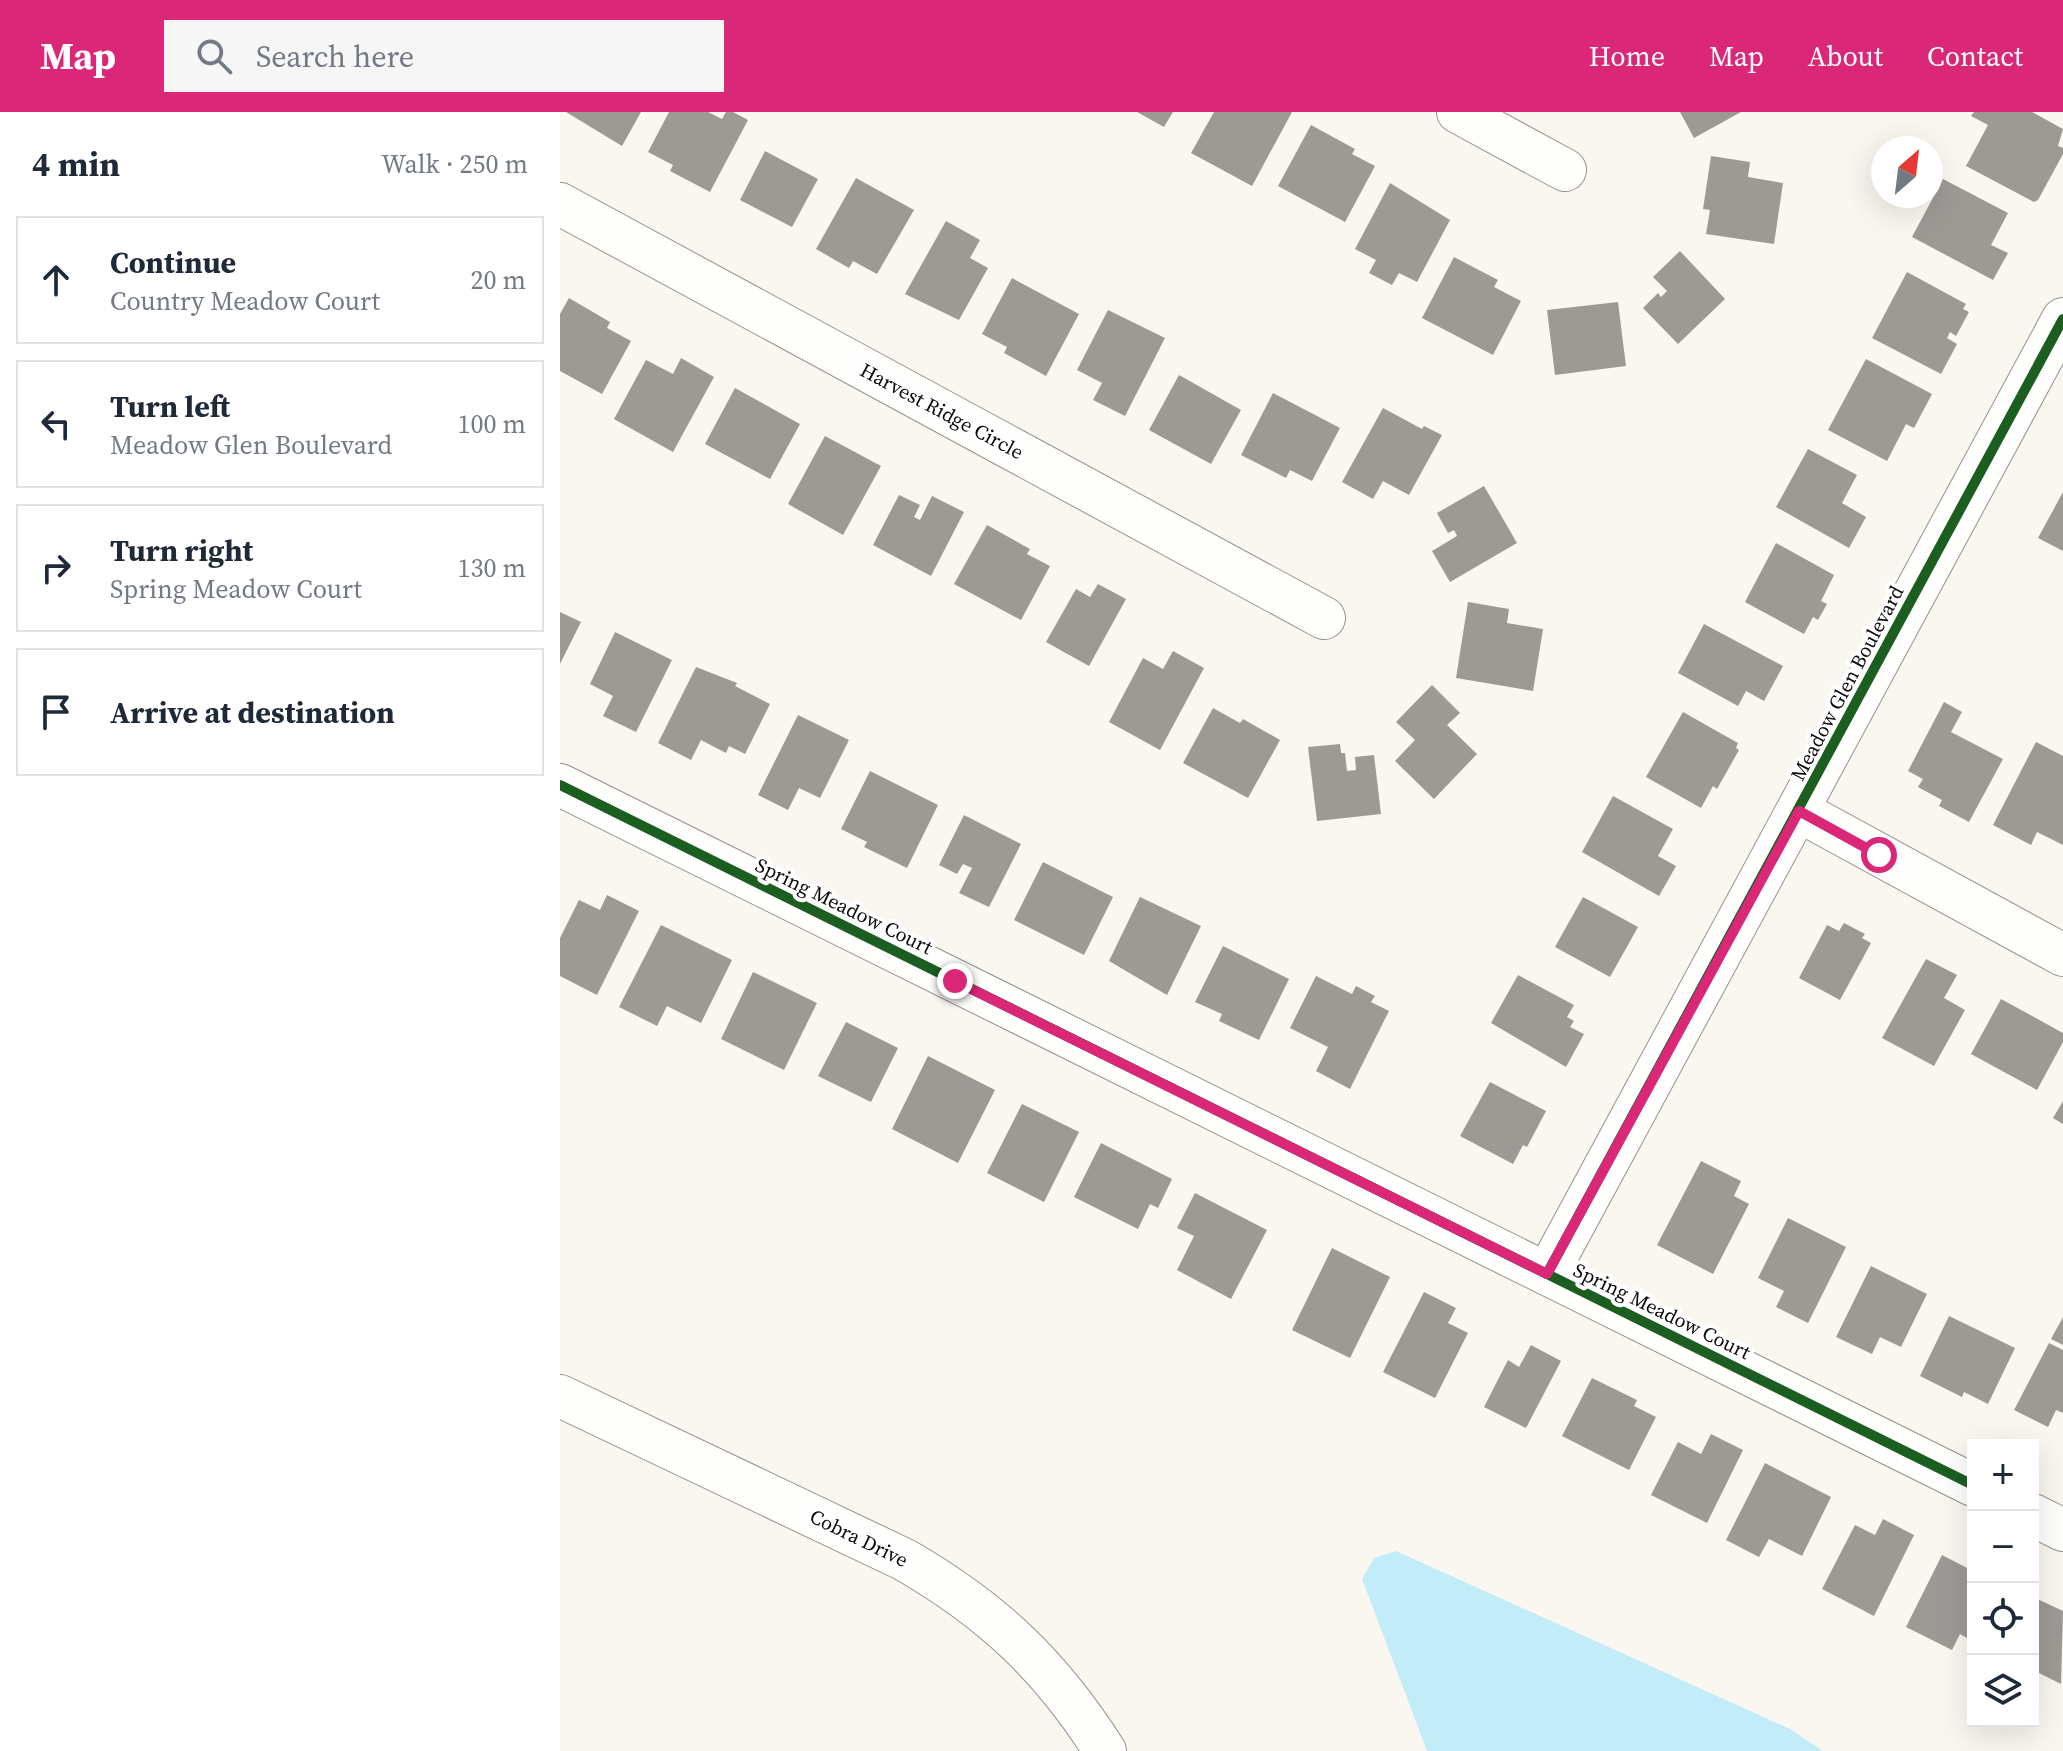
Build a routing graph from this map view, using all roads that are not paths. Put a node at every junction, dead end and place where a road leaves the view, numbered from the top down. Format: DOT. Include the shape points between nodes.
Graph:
graph roads {
  1 [pos="1458,112"];
  2 [pos="1565,170"];
  3 [pos="560,204"];
  4 [pos="2063,319"];
  5 [pos="2047,384"];
  6 [pos="1324,618"];
  7 [pos="560,785"];
  8 [pos="1799,811"];
  9 [pos="2063,955"];
  10 [pos="1547,1274"];
  11 [pos="560,1396"];
  12 [pos="1967,1482"];
  13 [pos="2039,1518"];
  14 [pos="2063,1530"];
  15 [pos="1105,1751"];
  1 -- 2 [label="street"];
  3 -- 6 [label="street, Harvest Ridge Circle"];
  4 -- 5 [label="street, Meadow Glen Boulevard"];
  5 -- 8 [label="street, Meadow Glen Boulevard"];
  7 -- 10 [label="street, Spring Meadow Court"];
  8 -- 9 [label="street"];
  8 -- 10 [label="street, Meadow Glen Boulevard"];
  10 -- 12 [label="street, Spring Meadow Court"];
  11 -- 15 [label="street, Cobra Drive" via="944,1582 975,1603 1045,1668"];
  13 -- 14 [label="street"];
}
